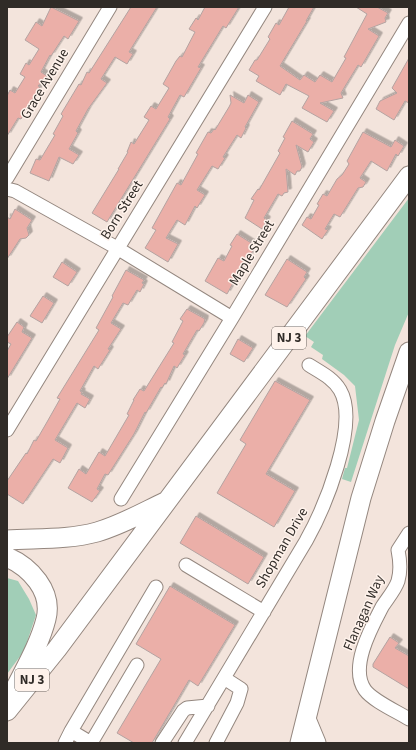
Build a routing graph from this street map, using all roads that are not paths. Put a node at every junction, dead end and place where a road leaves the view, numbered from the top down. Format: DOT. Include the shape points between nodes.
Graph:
graph roads {
  1 [pos="110,7"];
  2 [pos="265,7"];
  3 [pos="409,23"];
  4 [pos="409,176"];
  5 [pos="7,178"];
  6 [pos="7,189"];
  7 [pos="117,248"];
  8 [pos="232,318"];
  9 [pos="409,352"];
  10 [pos="309,365"];
  11 [pos="7,430"];
  12 [pos="121,499"];
  13 [pos="168,500"];
  14 [pos="409,533"];
  15 [pos="7,540"];
  16 [pos="7,557"];
  17 [pos="406,562"];
  18 [pos="186,565"];
  19 [pos="156,588"];
  20 [pos="264,612"];
  21 [pos="137,665"];
  22 [pos="224,678"];
  23 [pos="208,706"];
  24 [pos="7,707"];
  25 [pos="7,711"];
  26 [pos="306,719"];
  27 [pos="409,719"];
  28 [pos="71,731"];
  29 [pos="64,743"];
  30 [pos="162,743"];
  31 [pos="185,743"];
  32 [pos="216,743"];
  33 [pos="300,743"];
  34 [pos="316,743"];
  1 -- 5 [label="street, Grace Avenue"];
  2 -- 7 [label="street, Born Street"];
  3 -- 8 [label="street, Maple Street"];
  4 -- 13 [label="highway, NJ 3"];
  6 -- 7 [label="street" via="15,191"];
  7 -- 8 [label="street"];
  7 -- 11 [label="street, Born Street"];
  8 -- 12 [label="street, Maple Street"];
  9 -- 26 [label="highway" via="384,421 361,498"];
  10 -- 20 [label="street, Shopman Drive" via="331,379 343,397 346,413 342,445 334,477 315,526"];
  13 -- 15 [label="highway" via="119,524 95,532 74,536"];
  13 -- 25 [label="highway, NJ 3" via="57,649"];
  14 -- 17 [label="street, Flanagan Way" via="398,550"];
  16 -- 24 [label="highway" via="22,564 34,576 43,590 47,605 40,636"];
  17 -- 27 [label="street, Flanagan Way" via="364,646 359,662 359,676 365,690"];
  18 -- 20 [label="street"];
  19 -- 28 [label="street"];
  20 -- 22 [label="street, Shopman Drive"];
  21 -- 28 [label="street" via="91,743"];
  22 -- 23 [label="street, Shopman Drive"];
  22 -- 32 [label="street" via="241,689 237,703"];
  23 -- 30 [label="street" via="187,708 182,711"];
  23 -- 31 [label="street, Shopman Drive"];
  26 -- 33 [label="highway"];
  26 -- 34 [label="highway"];
  28 -- 29 [label="street"];
}
